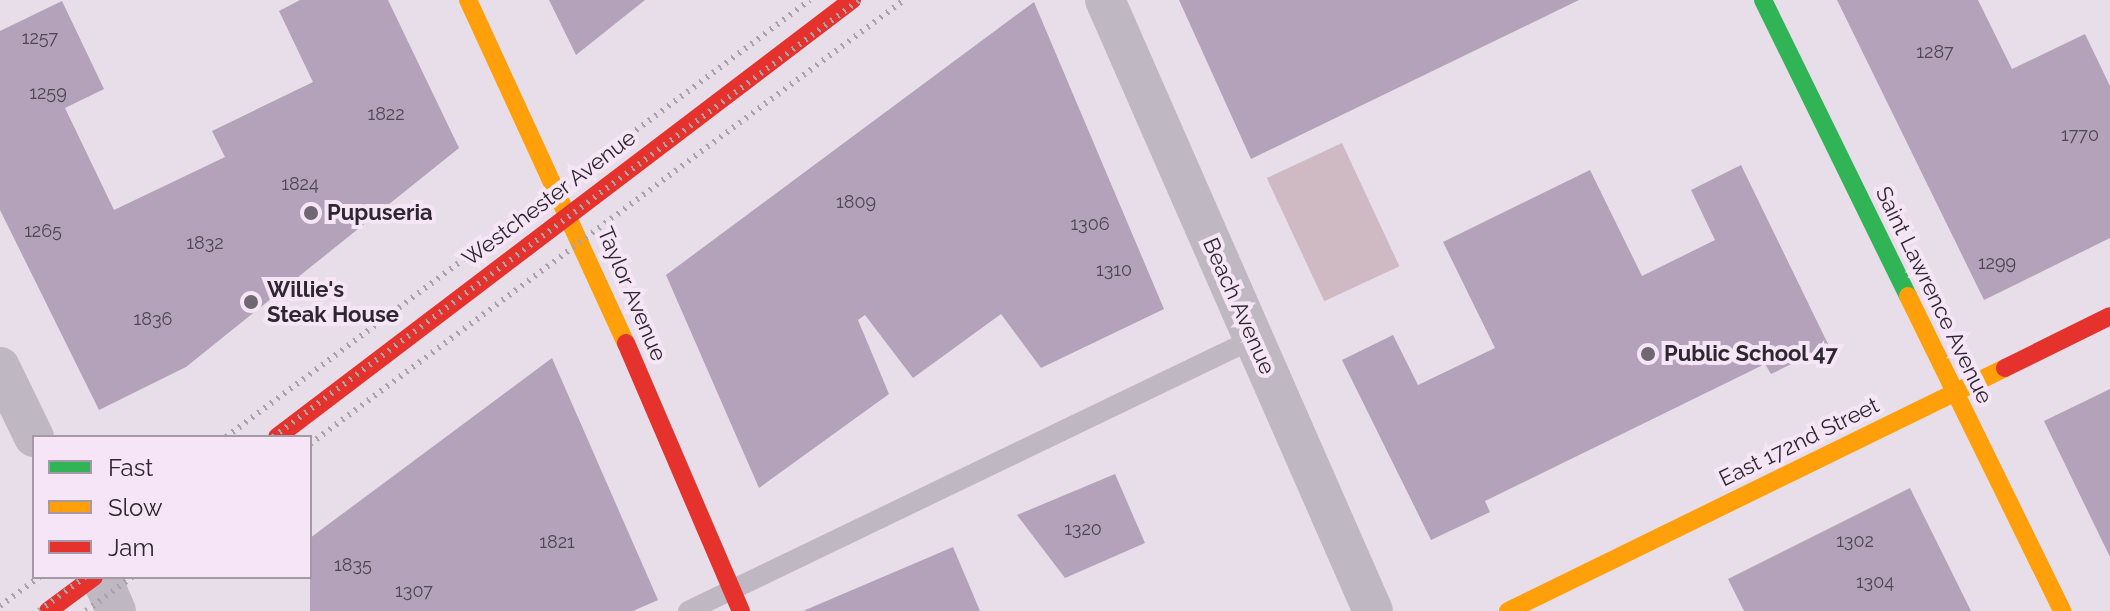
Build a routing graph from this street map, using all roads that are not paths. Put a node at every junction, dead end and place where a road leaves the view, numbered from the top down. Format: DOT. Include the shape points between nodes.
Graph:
graph roads {
  1 [pos="468,0"];
  2 [pos="852,0"];
  3 [pos="1105,0"];
  4 [pos="1763,0"];
  5 [pos="570,211"];
  6 [pos="2110,316"];
  7 [pos="1253,339"];
  8 [pos="0,367"];
  9 [pos="1955,392"];
  10 [pos="33,435"];
  11 [pos="280,435"];
  12 [pos="91,579"];
  13 [pos="102,579"];
  14 [pos="731,586"];
  15 [pos="48,611"];
  16 [pos="116,611"];
  17 [pos="688,611"];
  18 [pos="741,611"];
  19 [pos="1373,611"];
  20 [pos="1508,611"];
  21 [pos="2062,611"];
  1 -- 5 [label="street, Taylor Avenue"];
  2 -- 5 [label="street, Westchester Avenue"];
  3 -- 7 [label="street, Beach Avenue"];
  4 -- 9 [label="street, Saint Lawrence Avenue"];
  5 -- 11 [label="street, Westchester Avenue"];
  5 -- 14 [label="street, Taylor Avenue"];
  6 -- 9 [label="street, East 172nd Street"];
  7 -- 14 [label="lane"];
  7 -- 19 [label="street, Beach Avenue"];
  8 -- 10 [label="street"];
  9 -- 20 [label="street, East 172nd Street"];
  9 -- 21 [label="street, Saint Lawrence Avenue"];
  12 -- 15 [label="street"];
  13 -- 16 [label="street"];
  14 -- 17 [label="lane"];
  14 -- 18 [label="street, Taylor Avenue"];
}
